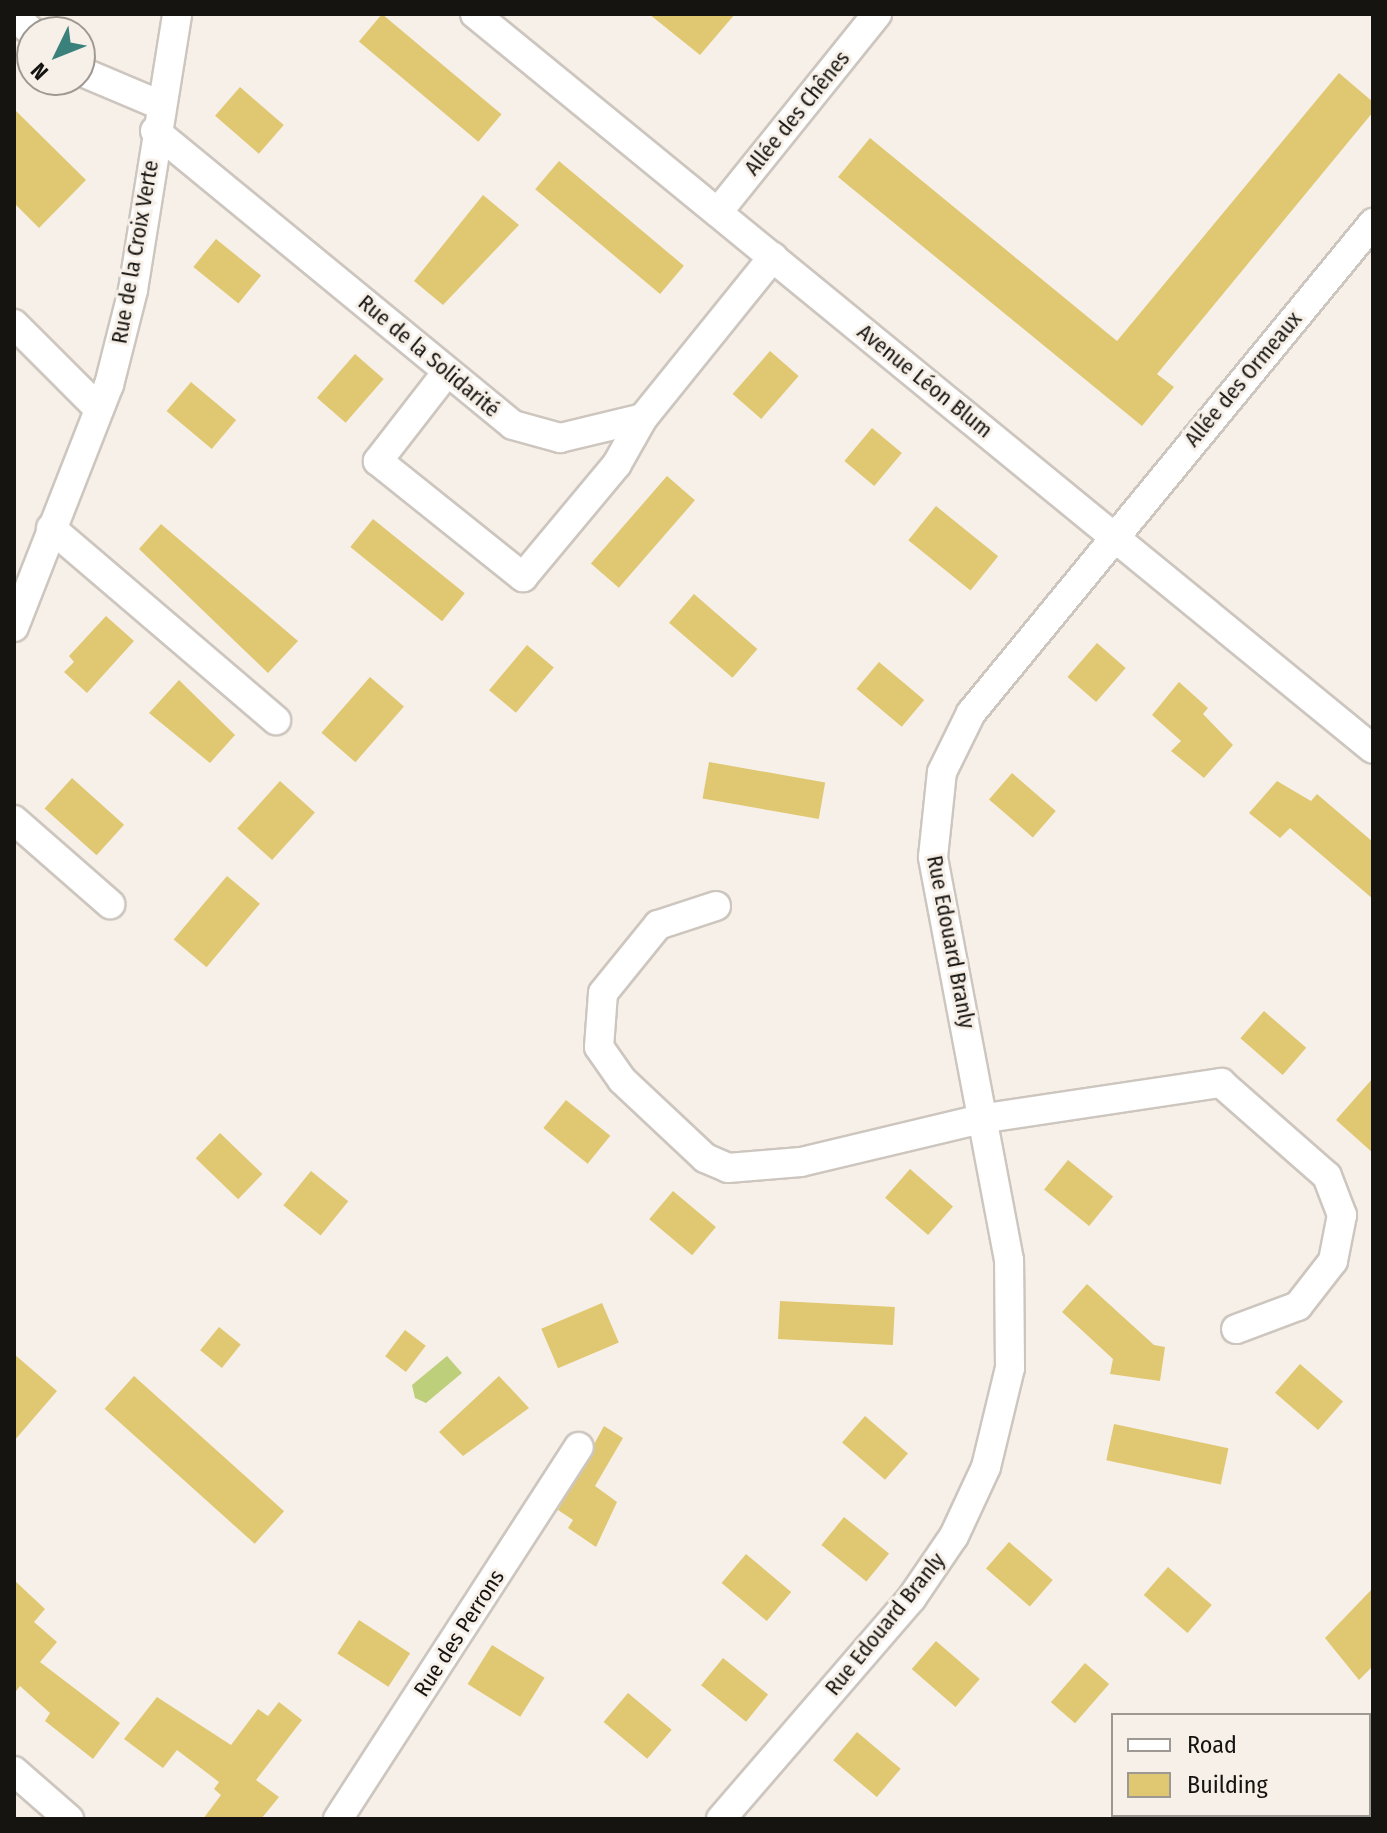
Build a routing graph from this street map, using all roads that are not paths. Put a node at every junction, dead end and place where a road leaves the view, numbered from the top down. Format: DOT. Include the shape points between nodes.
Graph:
graph roads {
  1 [pos="177,14"];
  2 [pos="475,14"];
  3 [pos="877,14"];
  4 [pos="96,81"];
  5 [pos="158,118"];
  6 [pos="718,212"];
  7 [pos="1373,223"];
  8 [pos="773,257"];
  9 [pos="14,324"];
  10 [pos="447,372"];
  11 [pos="99,409"];
  12 [pos="643,418"];
  13 [pos="51,528"];
  14 [pos="1114,535"];
  15 [pos="14,627"];
  16 [pos="276,720"];
  17 [pos="1373,749"];
  18 [pos="14,820"];
  19 [pos="110,904"];
  20 [pos="716,906"];
  21 [pos="986,1118"];
  22 [pos="1236,1329"];
  23 [pos="579,1447"];
  24 [pos="14,1771"];
  25 [pos="69,1819"];
  26 [pos="338,1819"];
  27 [pos="721,1819"];
  1 -- 5 [label="street, Rue de la Croix Verte"];
  2 -- 6 [label="street, Avenue Léon Blum"];
  3 -- 6 [label="street, Allée des Chênes"];
  4 -- 5 [label="street, Rue de la Solidarité"];
  5 -- 10 [label="street, Rue de la Solidarité"];
  5 -- 11 [label="street, Rue de la Croix Verte" via="133,290"];
  6 -- 8 [label="street, Avenue Léon Blum"];
  7 -- 14 [label="street, Allée des Ormeaux"];
  8 -- 12 [label="street"];
  8 -- 14 [label="street, Avenue Léon Blum"];
  9 -- 11 [label="street"];
  10 -- 12 [label="street, Rue de la Solidarité" via="513,425 560,438"];
  10 -- 12 [label="street" via="378,461 523,577 617,464"];
  11 -- 13 [label="street, Rue de la Croix Verte"];
  13 -- 15 [label="street, Rue de la Croix Verte"];
  13 -- 16 [label="street"];
  14 -- 17 [label="street, Avenue Léon Blum"];
  14 -- 21 [label="street, Rue Edouard Branly" via="971,713 933,800 933,857"];
  18 -- 19 [label="street"];
  20 -- 21 [label="street" via="658,925 603,993 599,1047 622,1080 705,1158 728,1168 801,1162"];
  21 -- 22 [label="street" via="1221,1083 1327,1176 1342,1215 1333,1261 1298,1306"];
  21 -- 27 [label="street, Rue Edouard Branly" via="1009,1260 1010,1368 986,1467 954,1536 911,1599"];
  23 -- 26 [label="street, Rue des Perrons"];
  24 -- 25 [label="street"];
}
